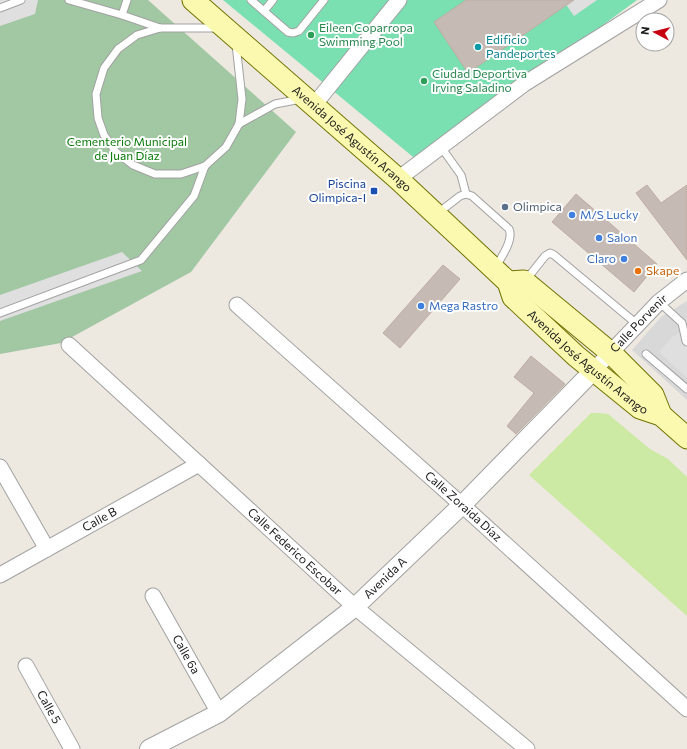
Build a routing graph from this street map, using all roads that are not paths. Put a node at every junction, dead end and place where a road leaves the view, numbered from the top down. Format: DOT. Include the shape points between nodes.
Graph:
graph roads {
  1 [pos="21,0"];
  2 [pos="69,0"];
  3 [pos="127,0"];
  4 [pos="193,0"];
  5 [pos="252,0"];
  6 [pos="273,0"];
  7 [pos="324,0"];
  8 [pos="399,0"];
  9 [pos="659,0"];
  10 [pos="0,8"];
  11 [pos="264,11"];
  12 [pos="122,15"];
  13 [pos="160,28"];
  14 [pos="230,32"];
  15 [pos="310,102"];
  16 [pos="239,124"];
  17 [pos="441,147"];
  18 [pos="205,166"];
  19 [pos="398,179"];
  20 [pos="466,194"];
  21 [pos="436,214"];
  22 [pos="509,277"];
  23 [pos="687,280"];
  24 [pos="659,302"];
  25 [pos="237,305"];
  26 [pos="0,313"];
  27 [pos="638,325"];
  28 [pos="687,342"];
  29 [pos="69,345"];
  30 [pos="611,353"];
  31 [pos="646,354"];
  32 [pos="593,371"];
  33 [pos="687,389"];
  34 [pos="661,415"];
  35 [pos="687,438"];
  36 [pos="199,464"];
  37 [pos="0,467"];
  38 [pos="462,505"];
  39 [pos="47,548"];
  40 [pos="0,575"];
  41 [pos="153,596"];
  42 [pos="355,607"];
  43 [pos="26,666"];
  44 [pos="687,710"];
  45 [pos="219,713"];
  46 [pos="72,749"];
  47 [pos="149,749"];
  48 [pos="527,749"];
  1 -- 10 [label="lane"];
  2 -- 12 [label="lane"];
  3 -- 12 [label="lane"];
  4 -- 14 [label="main road, Avenida José Agustín Arango"];
  5 -- 11 [label="lane"];
  6 -- 11 [label="lane"];
  7 -- 11 [label="lane" via="298,31 293,33 288,32"];
  8 -- 15 [label="street"];
  9 -- 17 [label="street" via="524,84"];
  12 -- 13 [label="lane"];
  13 -- 14 [label="lane"];
  13 -- 18 [label="lane" via="137,35 118,49 104,68 96,94 98,118 104,135 116,152 133,165 155,174 182,174"];
  14 -- 15 [label="main road, Avenida José Agustín Arango"];
  14 -- 16 [label="lane" via="242,99"];
  15 -- 16 [label="lane" via="275,104"];
  15 -- 19 [label="main road, Avenida José Agustín Arango"];
  16 -- 18 [label="lane" via="226,147"];
  17 -- 19 [label="street"];
  17 -- 20 [label="lane" via="461,175"];
  18 -- 26 [label="lane" via="194,196 140,260"];
  19 -- 21 [label="main road, Avenida José Agustín Arango"];
  20 -- 21 [label="lane"];
  20 -- 22 [label="lane" via="472,196 509,229"];
  21 -- 22 [label="main road, Avenida José Agustín Arango"];
  22 -- 27 [label="lane" via="545,256 554,255"];
  22 -- 30 [label="main road, Avenida José Agustín Arango"];
  22 -- 32 [label="main road, Avenida José Agustín Arango" via="513,297"];
  23 -- 24 [label="street, Calle Porvenir"];
  24 -- 27 [label="street, Calle Porvenir"];
  24 -- 28 [label="lane" via="682,323"];
  25 -- 38 [label="street, Calle Zoraida Díaz"];
  27 -- 30 [label="street, Calle Porvenir"];
  29 -- 36 [label="street, Calle Federico Escobar"];
  30 -- 32 [label="street, Calle Porvenir"];
  30 -- 34 [label="main road, Avenida José Agustín Arango" via="653,395"];
  31 -- 33 [label="lane"];
  32 -- 34 [label="main road, Avenida José Agustín Arango" via="640,408"];
  32 -- 38 [label="street, Avenida A"];
  34 -- 35 [label="main road, Avenida José Agustín Arango"];
  36 -- 39 [label="street, Calle B"];
  36 -- 42 [label="street, Calle Federico Escobar"];
  37 -- 39 [label="street"];
  38 -- 42 [label="street, Avenida A"];
  38 -- 44 [label="street, Calle Zoraida Díaz"];
  39 -- 40 [label="street, Calle B"];
  41 -- 45 [label="street, Calle 6a"];
  42 -- 45 [label="street, Avenida A"];
  42 -- 48 [label="street, Calle Federico Escobar"];
  43 -- 46 [label="street, Calle 5"];
  45 -- 47 [label="street, Avenida A"];
}
